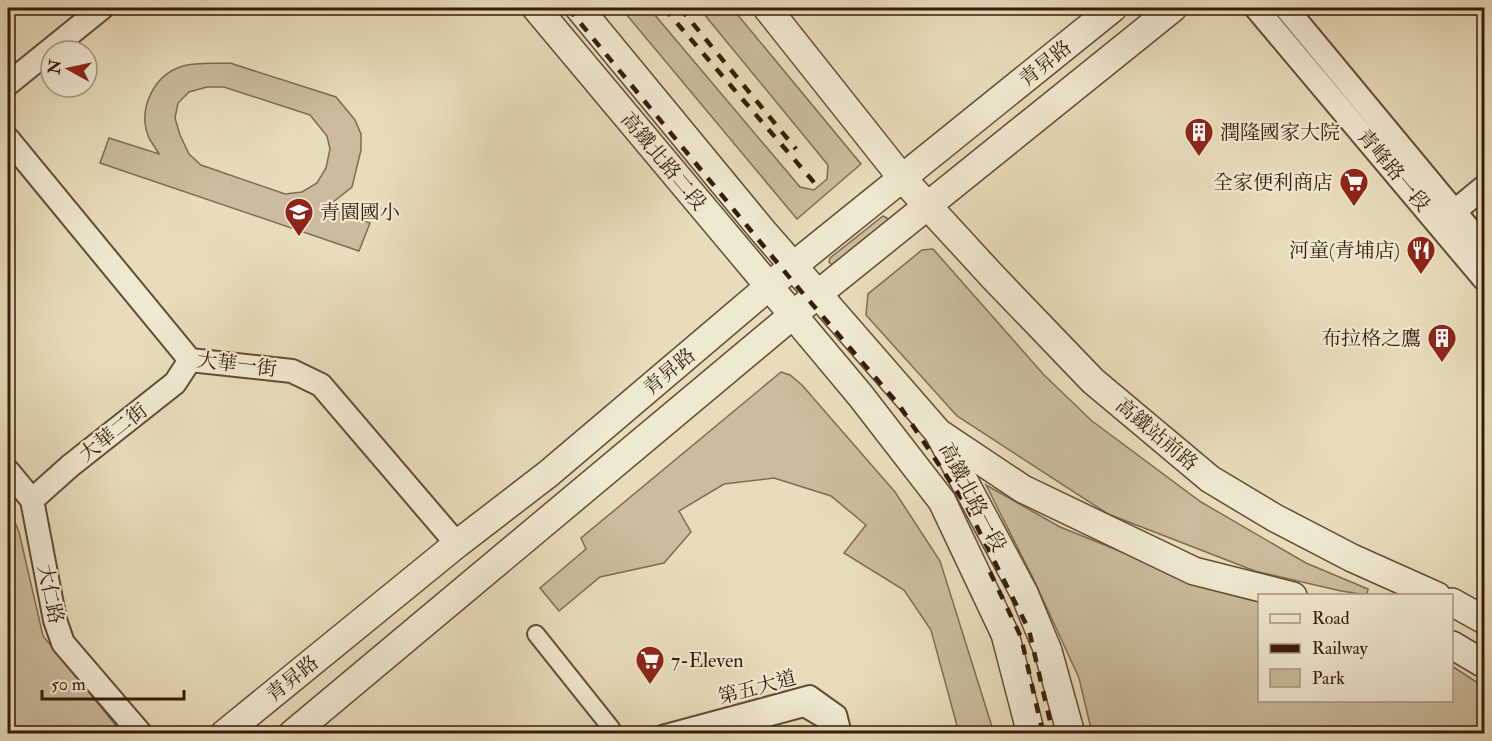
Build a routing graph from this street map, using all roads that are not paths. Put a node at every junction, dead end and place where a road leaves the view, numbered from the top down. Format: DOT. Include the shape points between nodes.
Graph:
graph roads {
  1 [pos="102,8"];
  2 [pos="536,8"];
  3 [pos="579,8"];
  4 [pos="767,8"];
  5 [pos="1113,8"];
  6 [pos="1173,8"];
  7 [pos="1257,8"];
  8 [pos="1286,8"];
  9 [pos="8,84"];
  10 [pos="8,139"];
  11 [pos="902,178"];
  12 [pos="1485,187"];
  13 [pos="927,205"];
  14 [pos="1447,218"];
  15 [pos="1485,247"];
  16 [pos="793,266"];
  17 [pos="1485,279"];
  18 [pos="770,286"];
  19 [pos="818,294"];
  20 [pos="793,314"];
  21 [pos="190,360"];
  22 [pos="938,432"];
  23 [pos="8,471"];
  24 [pos="32,500"];
  25 [pos="457,544"];
  26 [pos="1285,594"];
  27 [pos="1433,594"];
  28 [pos="1453,603"];
  29 [pos="1485,620"];
  30 [pos="536,634"];
  31 [pos="1453,646"];
  32 [pos="1485,664"];
  33 [pos="141,734"];
  34 [pos="224,734"];
  35 [pos="292,734"];
  36 [pos="613,734"];
  37 [pos="662,734"];
  38 [pos="708,734"];
  39 [pos="831,734"];
  40 [pos="843,734"];
  41 [pos="1031,734"];
  42 [pos="1071,734"];
  1 -- 9 [label="street"];
  2 -- 18 [label="street, 高鐵北路二段"];
  3 -- 16 [label="street, 高鐵北路二段"];
  4 -- 11 [label="street"];
  5 -- 11 [label="street, 青昇路"];
  6 -- 13 [label="street, 青昇路"];
  7 -- 14 [label="street, 青峰路一段"];
  8 -- 14 [label="street, 青峰路一段"];
  10 -- 21 [label="street, 大華一街"];
  11 -- 13 [label="street"];
  11 -- 16 [label="street, 青昇路"];
  12 -- 14 [label="street"];
  13 -- 19 [label="street, 青昇路"];
  13 -- 27 [label="street, 高鐵站前路" via="1093,381 1210,479 1352,558"];
  14 -- 15 [label="street, 青峰路一段"];
  14 -- 17 [label="street, 青峰路一段"];
  16 -- 18 [label="street, 青昇路"];
  16 -- 19 [label="street, 高鐵北路二段"];
  18 -- 20 [label="street, 高鐵北路二段"];
  18 -- 25 [label="street, 青昇路" via="548,474"];
  19 -- 20 [label="street, 青昇路"];
  19 -- 22 [label="street, 高鐵北路一段"];
  20 -- 35 [label="street, 青昇路"];
  20 -- 41 [label="street, 高鐵北路一段" via="942,501 1005,634"];
  21 -- 24 [label="street, 大華二街" via="176,383"];
  21 -- 25 [label="street, 大華一街" via="292,371 321,385"];
  22 -- 26 [label="street" via="1023,489 1194,571"];
  22 -- 42 [label="street, 高鐵北路一段" via="1024,593 1048,651"];
  23 -- 24 [label="street, 大仁路"];
  24 -- 33 [label="street, 大仁路" via="63,643"];
  25 -- 34 [label="street, 青昇路"];
  28 -- 29 [label="street"];
  30 -- 36 [label="street"];
  31 -- 32 [label="street"];
  37 -- 40 [label="street, 第五大道" via="810,694 838,714"];
  38 -- 39 [label="street, 第五大道" via="804,708 828,722"];
}
